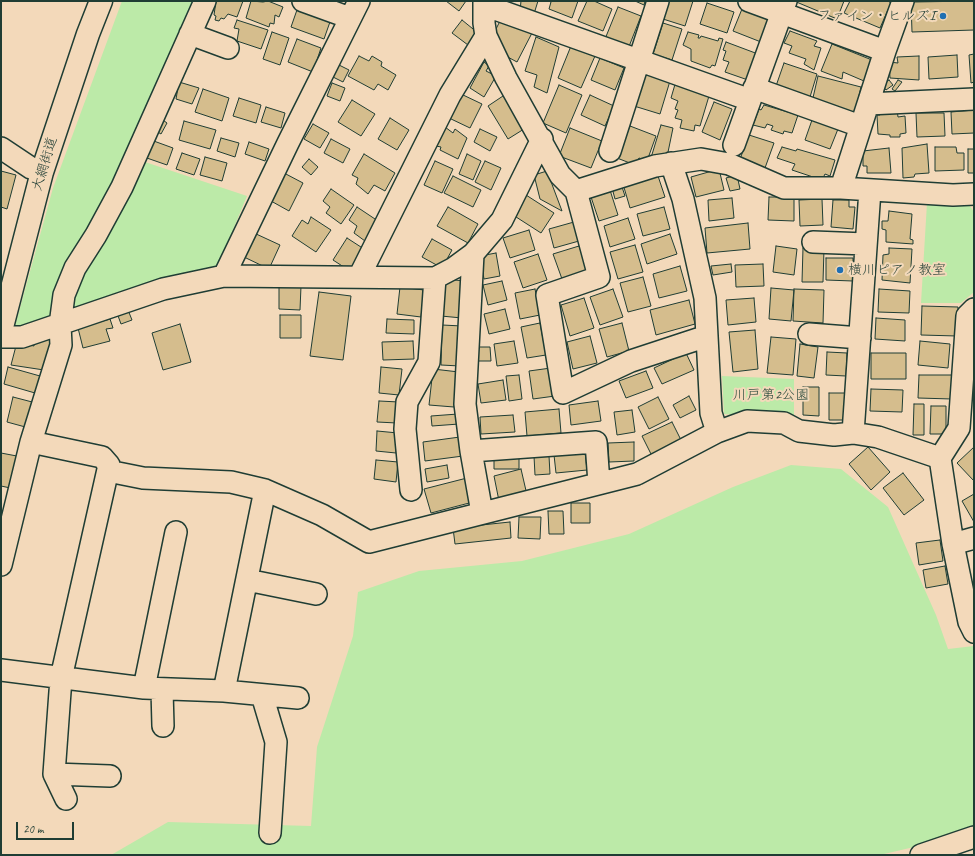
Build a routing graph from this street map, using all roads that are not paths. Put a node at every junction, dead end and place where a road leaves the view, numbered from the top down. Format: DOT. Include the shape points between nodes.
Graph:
graph roads {
  1 [pos="101,1"];
  2 [pos="205,1"];
  3 [pos="303,1"];
  4 [pos="658,1"];
  5 [pos="749,1"];
  6 [pos="903,1"];
  7 [pos="484,3"];
  8 [pos="784,7"];
  9 [pos="355,10"];
  10 [pos="190,34"];
  11 [pos="486,36"];
  12 [pos="228,48"];
  13 [pos="885,51"];
  14 [pos="639,61"];
  15 [pos="752,94"];
  16 [pos="974,99"];
  17 [pos="868,104"];
  18 [pos="860,126"];
  19 [pos="542,139"];
  20 [pos="734,145"];
  21 [pos="1,148"];
  22 [pos="610,151"];
  23 [pos="671,163"];
  24 [pos="42,172"];
  25 [pos="841,188"];
  26 [pos="576,190"];
  27 [pos="870,190"];
  28 [pos="974,194"];
  29 [pos="813,242"];
  30 [pos="866,244"];
  31 [pos="473,254"];
  32 [pos="224,276"];
  33 [pos="359,277"];
  34 [pos="435,278"];
  35 [pos="974,309"];
  36 [pos="60,324"];
  37 [pos="1,331"];
  38 [pos="809,334"];
  39 [pos="1,336"];
  40 [pos="707,336"];
  41 [pos="860,338"];
  42 [pos="974,427"];
  43 [pos="717,432"];
  44 [pos="853,433"];
  45 [pos="31,442"];
  46 [pos="471,451"];
  47 [pos="940,458"];
  48 [pos="108,471"];
  49 [pos="599,483"];
  50 [pos="265,490"];
  51 [pos="411,490"];
  52 [pos="482,513"];
  53 [pos="176,532"];
  54 [pos="974,538"];
  55 [pos="953,544"];
  56 [pos="1,565"];
  57 [pos="248,580"];
  58 [pos="316,594"];
  59 [pos="974,632"];
  60 [pos="1,670"];
  61 [pos="61,678"];
  62 [pos="153,689"];
  63 [pos="224,691"];
  64 [pos="262,695"];
  65 [pos="298,698"];
  66 [pos="163,726"];
  67 [pos="54,774"];
  68 [pos="110,776"];
  69 [pos="66,799"];
  70 [pos="270,833"];
  71 [pos="974,837"];
  72 [pos="922,855"];
  1 -- 24 [label="main road, 大網街道"];
  2 -- 10 [label="street"];
  3 -- 9 [label="street"];
  4 -- 14 [label="street"];
  5 -- 8 [label="street"];
  6 -- 13 [label="street"];
  7 -- 11 [label="street"];
  7 -- 14 [label="street"];
  8 -- 13 [label="street"];
  8 -- 15 [label="street"];
  9 -- 32 [label="street"];
  10 -- 12 [label="street"];
  10 -- 36 [label="street" via="122,187 75,268 64,295"];
  11 -- 19 [label="street" via="506,78"];
  11 -- 33 [label="street" via="450,95"];
  13 -- 17 [label="street"];
  14 -- 15 [label="street"];
  14 -- 22 [label="street"];
  15 -- 18 [label="street"];
  15 -- 20 [label="street"];
  16 -- 17 [label="street"];
  17 -- 18 [label="street"];
  18 -- 25 [label="street"];
  19 -- 26 [label="street" via="560,175"];
  19 -- 31 [label="street" via="502,220"];
  21 -- 24 [label="street" via="30,168"];
  23 -- 25 [label="street" via="701,159 729,164 784,188"];
  23 -- 26 [label="street"];
  23 -- 40 [label="street" via="683,199 705,298"];
  24 -- 37 [label="main road, 大網街道"];
  25 -- 27 [label="street"];
  26 -- 40 [label="street" via="599,277 547,295 563,393 631,361"];
  27 -- 28 [label="street"];
  27 -- 30 [label="street"];
  29 -- 30 [label="street"];
  30 -- 41 [label="street"];
  31 -- 34 [label="street"];
  31 -- 46 [label="street" via="465,404"];
  32 -- 33 [label="street"];
  32 -- 36 [label="street" via="164,289"];
  33 -- 34 [label="street"];
  34 -- 51 [label="street" via="429,362 407,402 405,429"];
  35 -- 47 [label="street" via="967,316 959,428"];
  36 -- 39 [label="street" via="22,337"];
  36 -- 45 [label="street" via="61,345"];
  38 -- 41 [label="street"];
  40 -- 43 [label="street" via="711,413"];
  41 -- 44 [label="street"];
  42 -- 47 [label="street"];
  43 -- 44 [label="street" via="747,422 784,423 799,431 834,435"];
  43 -- 49 [label="street" via="637,474"];
  44 -- 47 [label="street" via="878,437"];
  45 -- 48 [label="street" via="102,457 109,465"];
  45 -- 56 [label="street"];
  46 -- 49 [label="street" via="596,442"];
  46 -- 52 [label="street"];
  47 -- 55 [label="street"];
  48 -- 50 [label="street" via="143,478 231,482"];
  48 -- 61 [label="street"];
  49 -- 52 [label="street"];
  50 -- 52 [label="street" via="322,515 369,542"];
  50 -- 57 [label="street"];
  53 -- 62 [label="street"];
  54 -- 55 [label="street"];
  55 -- 59 [label="street" via="969,622"];
  57 -- 58 [label="street"];
  57 -- 63 [label="street"];
  60 -- 61 [label="street"];
  61 -- 62 [label="street"];
  61 -- 67 [label="street"];
  62 -- 63 [label="street"];
  62 -- 66 [label="street"];
  63 -- 64 [label="street"];
  64 -- 65 [label="street"];
  64 -- 70 [label="street" via="276,742"];
  67 -- 68 [label="street"];
  67 -- 69 [label="street"];
  71 -- 72 [label="street"];
}
